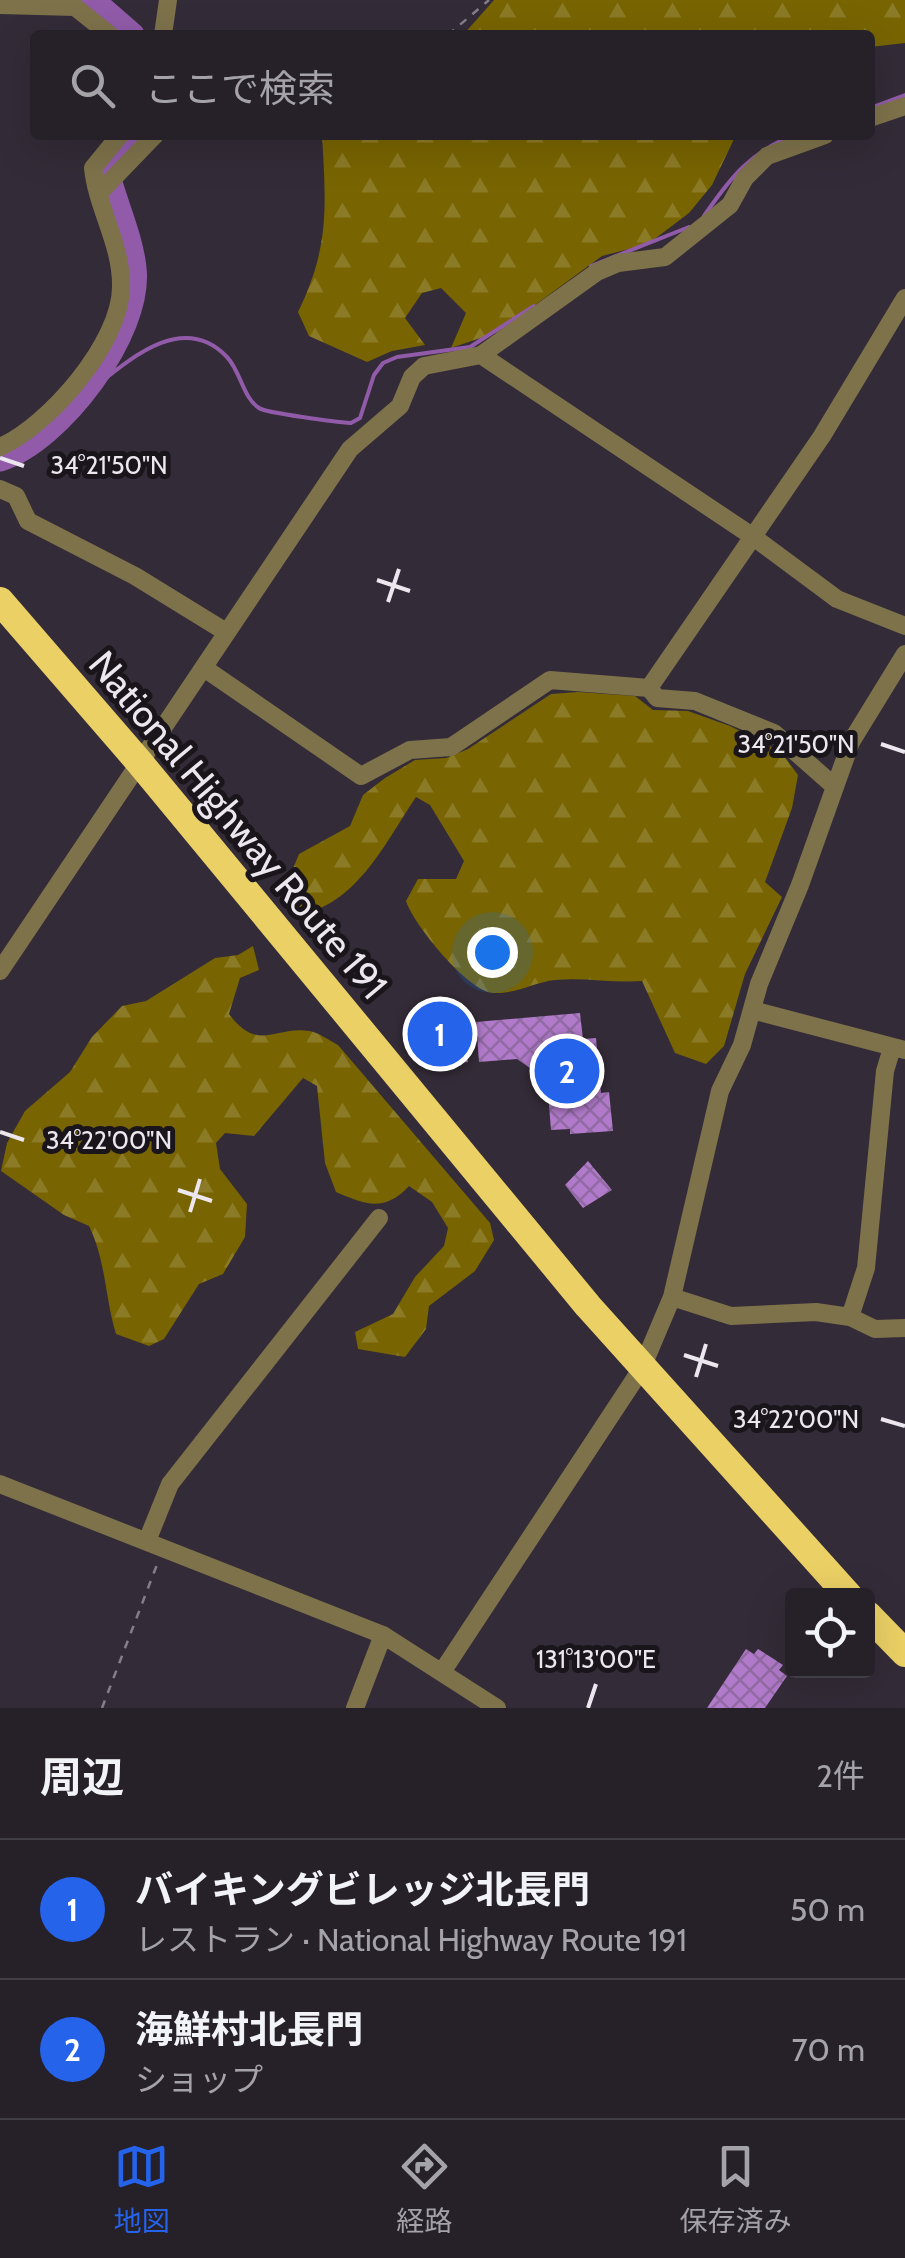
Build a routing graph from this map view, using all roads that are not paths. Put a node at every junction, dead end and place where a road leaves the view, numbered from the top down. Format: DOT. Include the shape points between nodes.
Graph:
graph roads {
  1 [pos="168,0"];
  2 [pos="0,5"];
  3 [pos="104,30"];
  4 [pos="164,30"];
  5 [pos="905,106"];
  6 [pos="875,116"];
  7 [pos="116,140"];
  8 [pos="150,140"];
  9 [pos="811,140"];
  10 [pos="106,188"];
  11 [pos="905,298"];
  12 [pos="481,355"];
  13 [pos="0,447"];
  14 [pos="0,489"];
  15 [pos="752,536"];
  16 [pos="0,601"];
  17 [pos="905,626"];
  18 [pos="226,632"];
  19 [pos="905,654"];
  20 [pos="204,668"];
  21 [pos="649,688"];
  22 [pos="140,762"];
  23 [pos="834,786"];
  24 [pos="0,971"];
  25 [pos="752,1010"];
  26 [pos="899,1049"];
  27 [pos="379,1218"];
  28 [pos="672,1296"];
  29 [pos="850,1317"];
  30 [pos="905,1328"];
  31 [pos="642,1368"];
  32 [pos="0,1484"];
  33 [pos="155,1546"];
  34 [pos="842,1588"];
  35 [pos="875,1621"];
  36 [pos="383,1635"];
  37 [pos="905,1653"];
  38 [pos="442,1672"];
  39 [pos="355,1708"];
  40 [pos="497,1708"];
  1 -- 4 [label="street"];
  2 -- 3 [label="street" via="75,8"];
  5 -- 6 [label="street"];
  7 -- 10 [label="street" via="93,168"];
  8 -- 10 [label="street"];
  9 -- 12 [label="street" via="767,156 730,204 665,257 618,262 597,272"];
  10 -- 13 [label="street" via="122,290 113,320 52,410 23,437"];
  11 -- 15 [label="street"];
  12 -- 15 [label="street"];
  12 -- 18 [label="street" via="424,366 412,377 400,406 350,449"];
  14 -- 18 [label="street" via="16,496 28,522"];
  15 -- 17 [label="street" via="838,599"];
  15 -- 21 [label="street"];
  16 -- 22 [label="highway, National Highway Route 191"];
  18 -- 20 [label="street"];
  19 -- 23 [label="street" via="851,742"];
  20 -- 21 [label="street" via="361,776 410,750 451,748 550,680"];
  20 -- 22 [label="street"];
  21 -- 23 [label="street" via="657,698 695,702 774,734"];
  22 -- 24 [label="street"];
  22 -- 31 [label="highway, National Highway Route 191"];
  23 -- 25 [label="street"];
  25 -- 26 [label="street"];
  25 -- 28 [label="street" via="720,1092"];
  26 -- 29 [label="street" via="885,1072 866,1268"];
  27 -- 33 [label="street" via="170,1484"];
  28 -- 29 [label="street" via="731,1316"];
  28 -- 31 [label="street"];
  29 -- 30 [label="street" via="875,1329"];
  31 -- 34 [label="highway, National Highway Route 191"];
  31 -- 38 [label="street"];
  32 -- 33 [label="street"];
  33 -- 36 [label="street"];
  35 -- 37 [label="highway"];
  36 -- 38 [label="street"];
  36 -- 39 [label="street"];
  38 -- 40 [label="street"];
}
